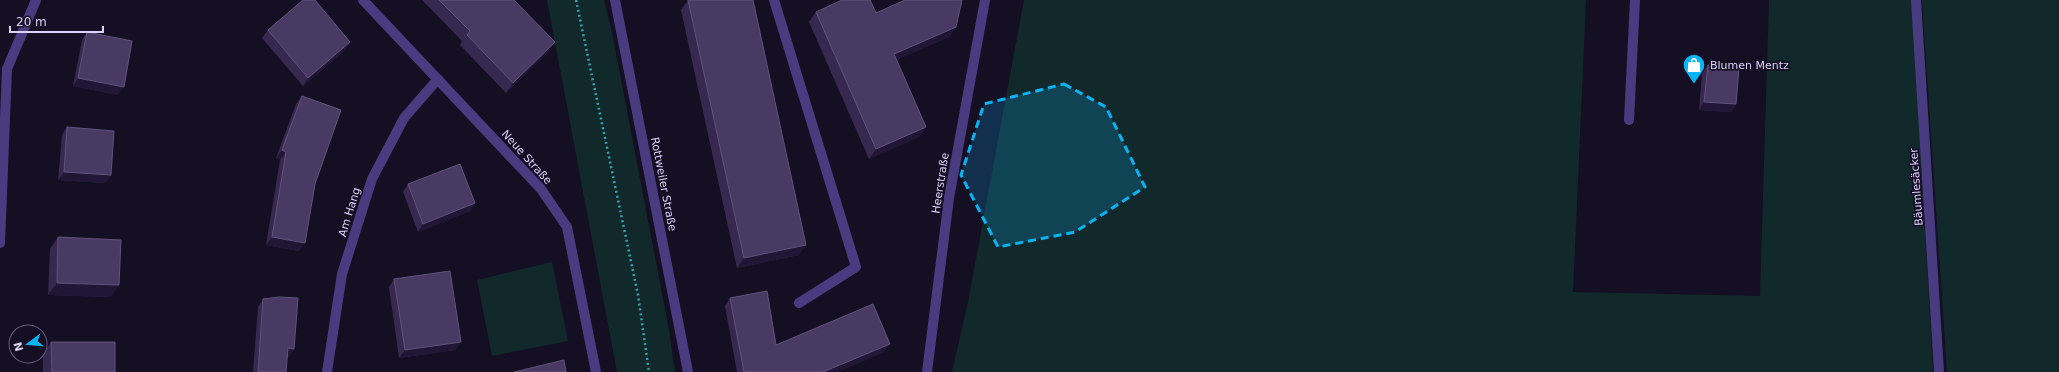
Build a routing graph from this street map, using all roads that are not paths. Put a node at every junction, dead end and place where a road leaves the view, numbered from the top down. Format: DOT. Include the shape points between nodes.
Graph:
graph roads {
  1 [pos="36,0"];
  2 [pos="363,0"];
  3 [pos="615,0"];
  4 [pos="774,0"];
  5 [pos="985,0"];
  6 [pos="1635,0"];
  7 [pos="1916,0"];
  8 [pos="4,67"];
  9 [pos="438,78"];
  10 [pos="1629,120"];
  11 [pos="2,174"];
  12 [pos="0,243"];
  13 [pos="799,303"];
  14 [pos="327,372"];
  15 [pos="596,372"];
  16 [pos="688,372"];
  17 [pos="928,372"];
  18 [pos="1939,372"];
  1 -- 8 [label="street"];
  2 -- 9 [label="street, Neue Straße"];
  3 -- 16 [label="street, Rottweiler Straße"];
  4 -- 13 [label="street" via="856,268"];
  5 -- 17 [label="street, Heerstraße" via="949,198"];
  6 -- 10 [label="street"];
  7 -- 18 [label="street, Bäumlesäcker"];
  8 -- 11 [label="street"];
  9 -- 14 [label="street, Am Hang" via="404,118 372,179 342,274"];
  9 -- 15 [label="street, Neue Straße" via="541,189 567,227"];
  11 -- 12 [label="street"];
}
